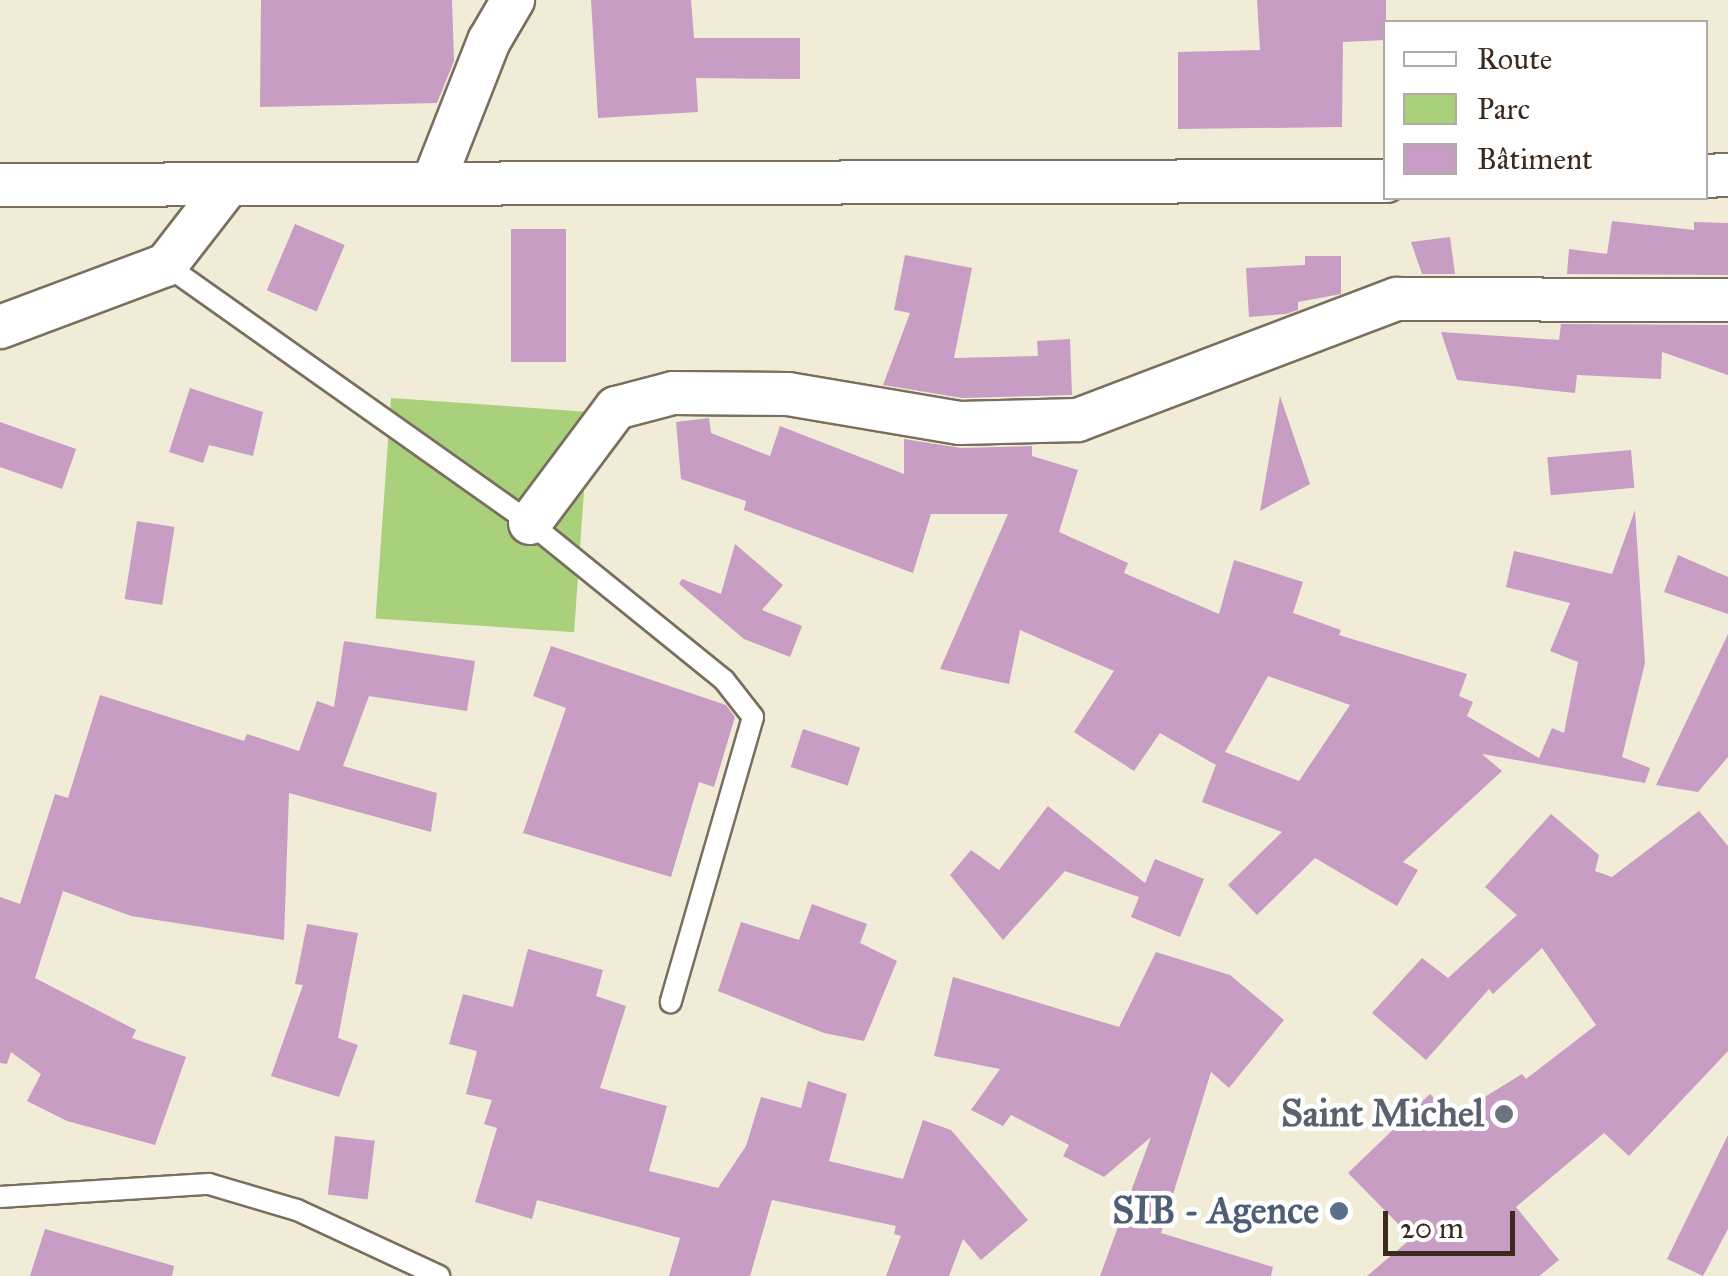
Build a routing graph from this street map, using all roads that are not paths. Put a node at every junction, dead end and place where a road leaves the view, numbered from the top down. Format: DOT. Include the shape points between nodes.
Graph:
graph roads {
  1 [pos="513,0"];
  2 [pos="1383,181"];
  3 [pos="434,183"];
  4 [pos="228,184"];
  5 [pos="0,185"];
  6 [pos="166,265"];
  7 [pos="1728,300"];
  8 [pos="0,327"];
  9 [pos="530,523"];
  10 [pos="671,1002"];
  11 [pos="0,1196"];
  12 [pos="438,1276"];
  1 -- 3 [label="street" via="488,41"];
  2 -- 3 [label="street"];
  3 -- 4 [label="street"];
  4 -- 5 [label="street"];
  4 -- 6 [label="street"];
  6 -- 8 [label="street"];
  6 -- 9 [label="lane"];
  7 -- 9 [label="street" via="1396,298 1078,420 960,423 788,394 672,393 616,408"];
  9 -- 10 [label="lane" via="724,680 752,717"];
  11 -- 12 [label="lane" via="209,1184 297,1210"];
}
